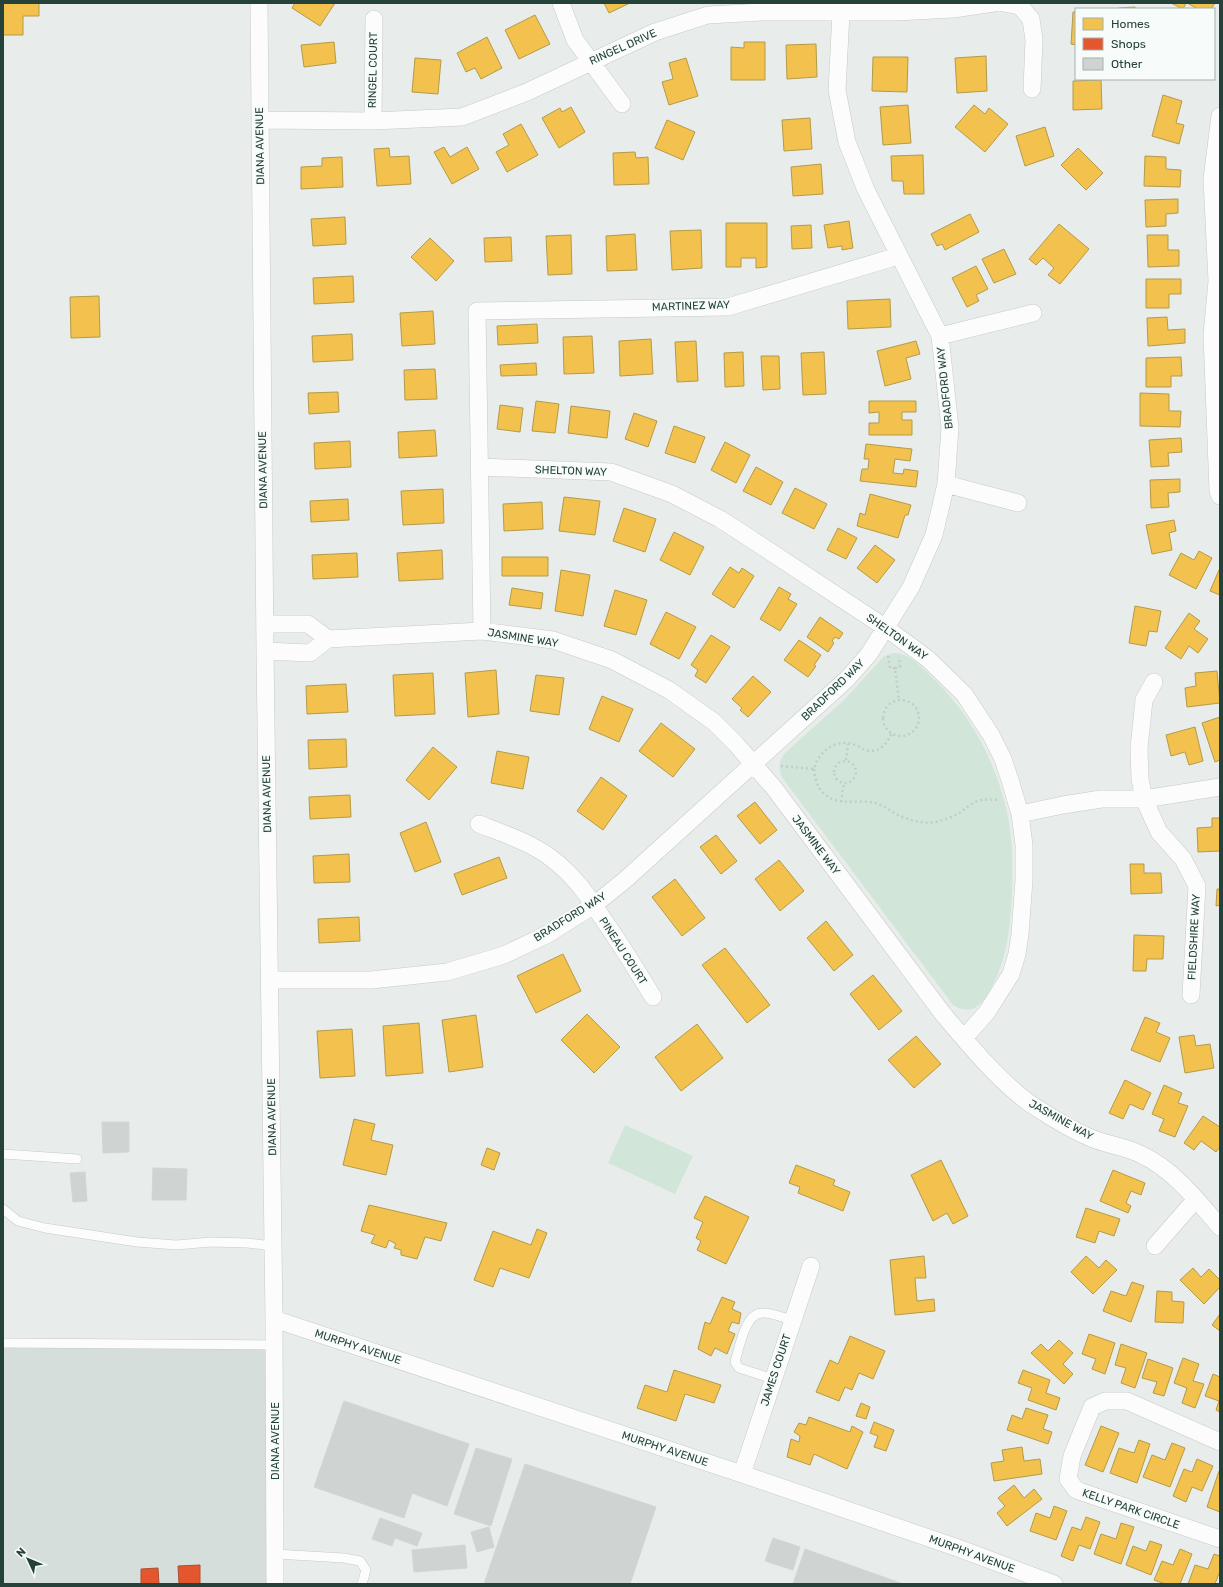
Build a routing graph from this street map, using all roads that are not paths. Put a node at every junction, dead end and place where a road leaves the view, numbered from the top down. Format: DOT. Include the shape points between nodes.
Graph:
graph roads {
  1 [pos="259,3"];
  2 [pos="561,3"];
  3 [pos="994,3"];
  4 [pos="1003,3"];
  5 [pos="841,13"];
  6 [pos="374,19"];
  7 [pos="590,62"];
  8 [pos="1032,89"];
  9 [pos="622,104"];
  10 [pos="1220,116"];
  11 [pos="260,120"];
  12 [pos="373,121"];
  13 [pos="898,256"];
  14 [pos="1218,281"];
  15 [pos="1033,313"];
  16 [pos="940,336"];
  17 [pos="480,467"];
  18 [pos="946,484"];
  19 [pos="1220,496"];
  20 [pos="1018,503"];
  21 [pos="265,624"];
  22 [pos="886,628"];
  23 [pos="482,631"];
  24 [pos="328,639"];
  25 [pos="265,651"];
  26 [pos="1154,682"];
  27 [pos="754,764"];
  28 [pos="1220,787"];
  29 [pos="1144,799"];
  30 [pos="1020,814"];
  31 [pos="480,824"];
  32 [pos="594,905"];
  33 [pos="270,980"];
  34 [pos="1191,995"];
  35 [pos="653,996"];
  36 [pos="964,1038"];
  37 [pos="3,1154"];
  38 [pos="77,1160"];
  39 [pos="1196,1199"];
  40 [pos="3,1209"];
  41 [pos="1220,1227"];
  42 [pos="273,1246"];
  43 [pos="1155,1246"];
  44 [pos="810,1266"];
  45 [pos="274,1319"];
  46 [pos="793,1320"];
  47 [pos="3,1343"];
  48 [pos="274,1346"];
  49 [pos="773,1379"];
  50 [pos="1220,1442"];
  51 [pos="742,1474"];
  52 [pos="1220,1539"];
  53 [pos="275,1554"];
  54 [pos="275,1584"];
  55 [pos="362,1584"];
  56 [pos="1054,1584"];
  1 -- 11 [label="street, DIANA AVENUE"];
  2 -- 7 [label="street" via="575,40"];
  3 -- 5 [label="street, RINGEL DRIVE" via="953,9"];
  4 -- 8 [label="street" via="1020,6 1031,19 1034,40"];
  5 -- 7 [label="street, RINGEL DRIVE" via="762,12 708,15 655,32"];
  5 -- 13 [label="street, BRADFORD WAY" via="837,90 847,142 866,190"];
  6 -- 12 [label="street, RINGEL COURT"];
  7 -- 9 [label="street"];
  7 -- 12 [label="street, RINGEL DRIVE" via="527,92 462,117"];
  10 -- 14 [label="street" via="1212,179"];
  11 -- 12 [label="street, RINGEL DRIVE"];
  11 -- 21 [label="street, DIANA AVENUE"];
  13 -- 16 [label="street, BRADFORD WAY"];
  13 -- 17 [label="street, MARTINEZ WAY" via="728,307 477,311"];
  14 -- 19 [label="street" via="1212,336"];
  15 -- 16 [label="street"];
  16 -- 18 [label="street, BRADFORD WAY" via="950,428"];
  17 -- 22 [label="street, SHELTON WAY" via="611,472 672,494 720,519"];
  17 -- 23 [label="street"];
  18 -- 20 [label="street"];
  18 -- 22 [label="street, BRADFORD WAY" via="934,535 911,587"];
  21 -- 24 [label="street" via="308,624"];
  21 -- 25 [label="street, DIANA AVENUE"];
  22 -- 27 [label="street, BRADFORD WAY" via="869,654 846,679"];
  22 -- 30 [label="street, SHELTON WAY" via="928,659 964,694 991,735 1002,759"];
  23 -- 24 [label="street, JASMINE WAY"];
  23 -- 27 [label="street, JASMINE WAY" via="553,640 612,660 669,690 714,722"];
  24 -- 25 [label="street" via="310,653"];
  25 -- 33 [label="street, DIANA AVENUE"];
  26 -- 29 [label="street, FIELDSHIRE WAY" via="1144,700 1139,748 1140,779"];
  27 -- 32 [label="street, BRADFORD WAY"];
  27 -- 36 [label="street, JASMINE WAY" via="943,1014"];
  28 -- 29 [label="street"];
  29 -- 30 [label="street" via="1101,799"];
  29 -- 34 [label="street, FIELDSHIRE WAY" via="1159,832 1183,859 1197,886"];
  30 -- 36 [label="street, SHELTON WAY" via="1024,845 1024,880 1017,954 1011,974 998,996"];
  31 -- 32 [label="street, PINEAU COURT" via="528,843 550,857 573,876"];
  32 -- 33 [label="street, BRADFORD WAY" via="548,934 510,952 447,972 371,980"];
  32 -- 35 [label="street, PINEAU COURT"];
  33 -- 42 [label="street, DIANA AVENUE"];
  36 -- 39 [label="street, JASMINE WAY" via="1017,1093 1039,1110 1095,1140 1140,1154 1170,1173"];
  37 -- 38 [label="lane"];
  39 -- 41 [label="street, JASMINE WAY"];
  39 -- 43 [label="street"];
  40 -- 42 [label="lane" via="18,1221 45,1228 137,1242 176,1245 211,1242 247,1243"];
  42 -- 45 [label="street, DIANA AVENUE"];
  44 -- 46 [label="street, JAMES COURT"];
  45 -- 48 [label="street, DIANA AVENUE"];
  45 -- 51 [label="street, MURPHY AVENUE"];
  46 -- 49 [label="street, JAMES COURT"];
  46 -- 49 [label="lane" via="762,1312 752,1316 745,1329 735,1362 739,1368"];
  47 -- 48 [label="lane"];
  48 -- 53 [label="street, DIANA AVENUE"];
  49 -- 51 [label="street, JAMES COURT"];
  50 -- 52 [label="street, KELLY PARK CIRCLE" via="1127,1401 1105,1401 1092,1407 1072,1456 1068,1479 1076,1490"];
  51 -- 56 [label="street, MURPHY AVENUE" via="958,1548"];
  53 -- 54 [label="street, DIANA AVENUE"];
  53 -- 55 [label="lane" via="360,1561 366,1570"];
}
